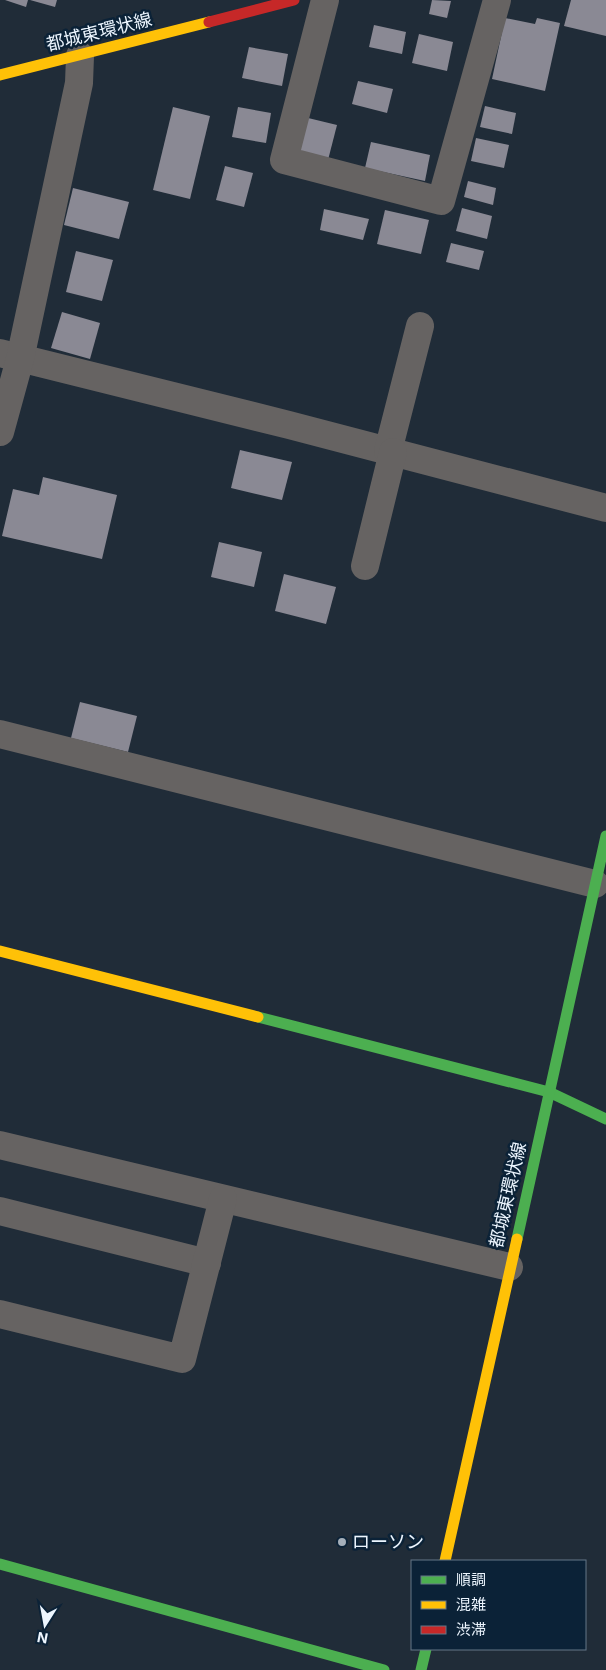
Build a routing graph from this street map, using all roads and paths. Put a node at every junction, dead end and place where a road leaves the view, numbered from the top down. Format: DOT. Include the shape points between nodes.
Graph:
graph roads {
  1 [pos="294,0"];
  2 [pos="325,0"];
  3 [pos="497,0"];
  4 [pos="80,56"];
  5 [pos="0,75"];
  6 [pos="420,326"];
  7 [pos="10,356"];
  8 [pos="0,432"];
  9 [pos="391,452"];
  10 [pos="606,508"];
  11 [pos="365,566"];
  12 [pos="0,734"];
  13 [pos="606,836"];
  14 [pos="595,884"];
  15 [pos="0,950"];
  16 [pos="549,1092"];
  17 [pos="606,1119"];
  18 [pos="0,1145"];
  19 [pos="223,1199"];
  20 [pos="0,1211"];
  21 [pos="207,1263"];
  22 [pos="509,1267"];
  23 [pos="0,1314"];
  24 [pos="445,1560"];
  25 [pos="0,1564"];
  26 [pos="426,1650"];
  27 [pos="384,1670"];
  28 [pos="421,1670"];
  1 -- 4 [label="main road, 都城東環状線"];
  2 -- 3 [label="street" via="284,160 441,201"];
  4 -- 5 [label="main road, 都城東環状線"];
  4 -- 7 [label="street" via="79,83"];
  6 -- 9 [label="street"];
  7 -- 8 [label="street"];
  7 -- 9 [label="street"];
  9 -- 10 [label="street"];
  9 -- 11 [label="street"];
  12 -- 14 [label="street"];
  13 -- 14 [label="main road, 都城東環状線"];
  14 -- 16 [label="main road, 都城東環状線"];
  15 -- 16 [label="main road"];
  16 -- 17 [label="main road"];
  16 -- 22 [label="main road, 都城東環状線"];
  18 -- 19 [label="street"];
  19 -- 21 [label="street"];
  19 -- 22 [label="street"];
  20 -- 21 [label="street"];
  21 -- 23 [label="street" via="182,1359"];
  22 -- 24 [label="main road, 都城東環状線"];
  25 -- 27 [label="main road"];
  26 -- 28 [label="main road"];
}
